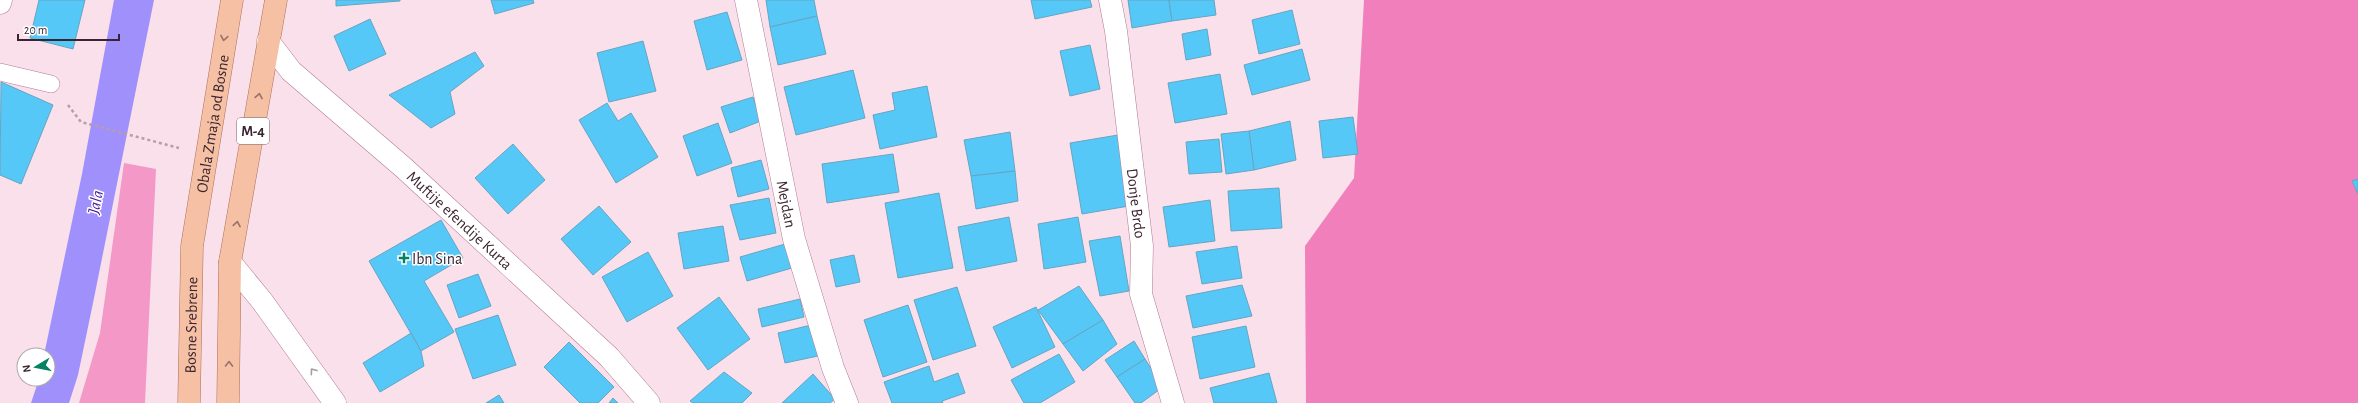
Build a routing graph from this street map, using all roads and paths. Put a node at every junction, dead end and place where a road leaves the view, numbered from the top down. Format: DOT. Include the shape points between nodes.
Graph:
graph roads {
  1 [pos="1,0"];
  2 [pos="232,0"];
  3 [pos="276,0"];
  4 [pos="746,0"];
  5 [pos="1110,0"];
  6 [pos="0,3"];
  7 [pos="268,42"];
  8 [pos="0,72"];
  9 [pos="51,84"];
  10 [pos="81,122"];
  11 [pos="178,148"];
  12 [pos="192,246"];
  13 [pos="230,262"];
  14 [pos="189,403"];
  15 [pos="228,403"];
  16 [pos="336,403"];
  17 [pos="649,403"];
  18 [pos="847,403"];
  19 [pos="1174,403"];
  1 -- 6 [label="street"];
  2 -- 12 [label="main road, Obala Zmaja od Bosne, one-way"];
  3 -- 7 [label="main road, M-4"];
  4 -- 18 [label="street, Mejdan" via="794,239 833,368"];
  5 -- 19 [label="street, Donje Brdo" via="1142,246 1141,294"];
  13 -- 7 [label="main road, M-4, one-way"];
  7 -- 17 [label="street, Muftije efendije Kurta" via="291,71 404,168 610,357"];
  8 -- 9 [label="lane"];
  10 -- 11 [label="path"];
  12 -- 14 [label="main road, Bosne Srebrene"];
  15 -- 13 [label="main road, M-4, one-way"];
  16 -- 13 [label="street, one-way" via="262,301"];
}
